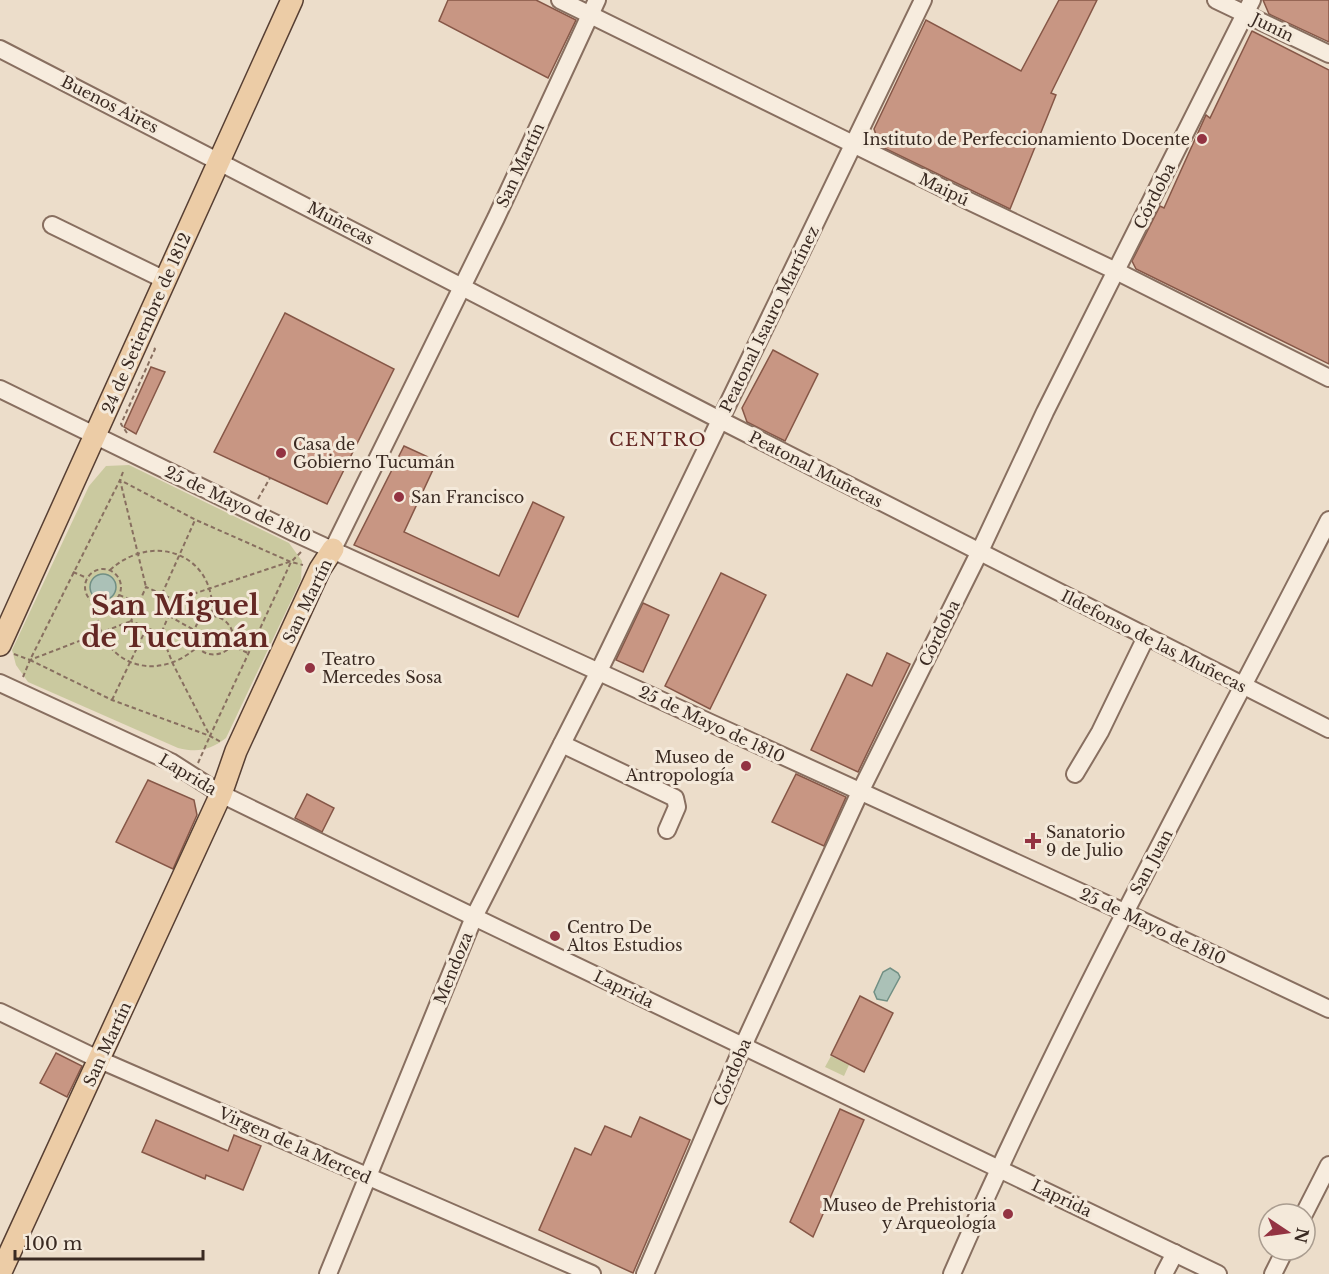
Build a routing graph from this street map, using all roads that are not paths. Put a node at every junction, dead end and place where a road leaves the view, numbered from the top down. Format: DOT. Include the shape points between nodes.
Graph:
graph roads {
  1 [pos="292,0"];
  2 [pos="560,0"];
  3 [pos="923,0"];
  4 [pos="1216,0"];
  5 [pos="594,7"];
  6 [pos="1249,7"];
  7 [pos="0,49"];
  8 [pos="1329,54"];
  9 [pos="854,145"];
  10 [pos="220,160"];
  11 [pos="52,225"];
  12 [pos="1116,271"];
  13 [pos="165,280"];
  14 [pos="461,286"];
  15 [pos="1329,378"];
  16 [pos="0,389"];
  17 [pos="720,420"];
  18 [pos="95,437"];
  19 [pos="1329,520"];
  20 [pos="333,549"];
  21 [pos="980,551"];
  22 [pos="1146,637"];
  23 [pos="0,645"];
  24 [pos="598,671"];
  25 [pos="0,683"];
  26 [pos="1244,687"];
  27 [pos="1329,729"];
  28 [pos="562,744"];
  29 [pos="1075,774"];
  30 [pos="860,792"];
  31 [pos="221,794"];
  32 [pos="667,830"];
  33 [pos="1124,912"];
  34 [pos="474,917"];
  35 [pos="1329,1009"];
  36 [pos="0,1012"];
  37 [pos="742,1046"];
  38 [pos="100,1060"];
  39 [pos="1329,1165"];
  40 [pos="998,1167"];
  41 [pos="368,1177"];
  42 [pos="1310,1202"];
  43 [pos="1174,1253"];
  44 [pos="0,1274"];
  45 [pos="328,1274"];
  46 [pos="592,1274"];
  47 [pos="645,1274"];
  48 [pos="952,1274"];
  49 [pos="1164,1274"];
  50 [pos="1218,1274"];
  1 -- 10 [label="main road, 24 de Setiembre de 1812"];
  2 -- 5 [label="street, Maipú"];
  3 -- 9 [label="street, Peatonal Isauro Martínez"];
  4 -- 6 [label="street, Junín"];
  5 -- 9 [label="street, Maipú"];
  5 -- 14 [label="street, San Martín"];
  6 -- 8 [label="street, Junín"];
  6 -- 12 [label="street, Córdoba"];
  7 -- 10 [label="street, Buenos Aires"];
  9 -- 12 [label="street, Maipú"];
  9 -- 17 [label="street, Peatonal Isauro Martínez"];
  10 -- 13 [label="main road, 24 de Setiembre de 1812"];
  10 -- 14 [label="street, Muñecas"];
  11 -- 13 [label="street"];
  12 -- 15 [label="street, Maipú"];
  12 -- 21 [label="street, Córdoba"];
  13 -- 18 [label="main road, 24 de Setiembre de 1812"];
  14 -- 17 [label="street, Peatonal Muñecas"];
  14 -- 20 [label="street, San Martín"];
  16 -- 18 [label="street, 25 de Mayo de 1810"];
  17 -- 21 [label="street, Peatonal Muñecas"];
  17 -- 24 [label="street, Peatonal Isauro Martínez"];
  18 -- 20 [label="street, 25 de Mayo de 1810"];
  18 -- 23 [label="main road, 24 de Setiembre de 1812"];
  19 -- 26 [label="street, San Juan"];
  20 -- 24 [label="street, 25 de Mayo de 1810"];
  20 -- 31 [label="main road, San Martín" via="320,569 241,740"];
  21 -- 22 [label="street, Ildefonso de las Muñecas"];
  21 -- 30 [label="street, Córdoba"];
  22 -- 26 [label="street, Ildefonso de las Muñecas"];
  22 -- 29 [label="street"];
  24 -- 28 [label="street, Mendoza"];
  24 -- 30 [label="street, 25 de Mayo de 1810"];
  25 -- 31 [label="street, Laprida" via="171,762"];
  26 -- 27 [label="street, Ildefonso de las Muñecas"];
  26 -- 33 [label="street, San Juan"];
  28 -- 32 [label="street" via="675,798 678,807"];
  28 -- 34 [label="street, Mendoza"];
  30 -- 33 [label="street, 25 de Mayo de 1810"];
  30 -- 37 [label="street, Córdoba"];
  31 -- 34 [label="street, Laprida"];
  31 -- 38 [label="main road, San Martín"];
  33 -- 35 [label="street, 25 de Mayo de 1810"];
  33 -- 40 [label="street, San Juan"];
  34 -- 37 [label="street, Laprida"];
  34 -- 41 [label="street, Mendoza"];
  36 -- 38 [label="street, Virgen de la Merced"];
  37 -- 40 [label="street, Laprida"];
  37 -- 47 [label="street, Córdoba"];
  38 -- 41 [label="street, Virgen de la Merced"];
  38 -- 44 [label="main road, San Martín"];
  39 -- 42 [label="street"];
  40 -- 43 [label="street, Laprida"];
  40 -- 48 [label="street, San Juan"];
  41 -- 45 [label="street, Mendoza"];
  41 -- 46 [label="street, Virgen de la Merced"];
  43 -- 49 [label="street"];
  43 -- 50 [label="street, Laprida"];
}
